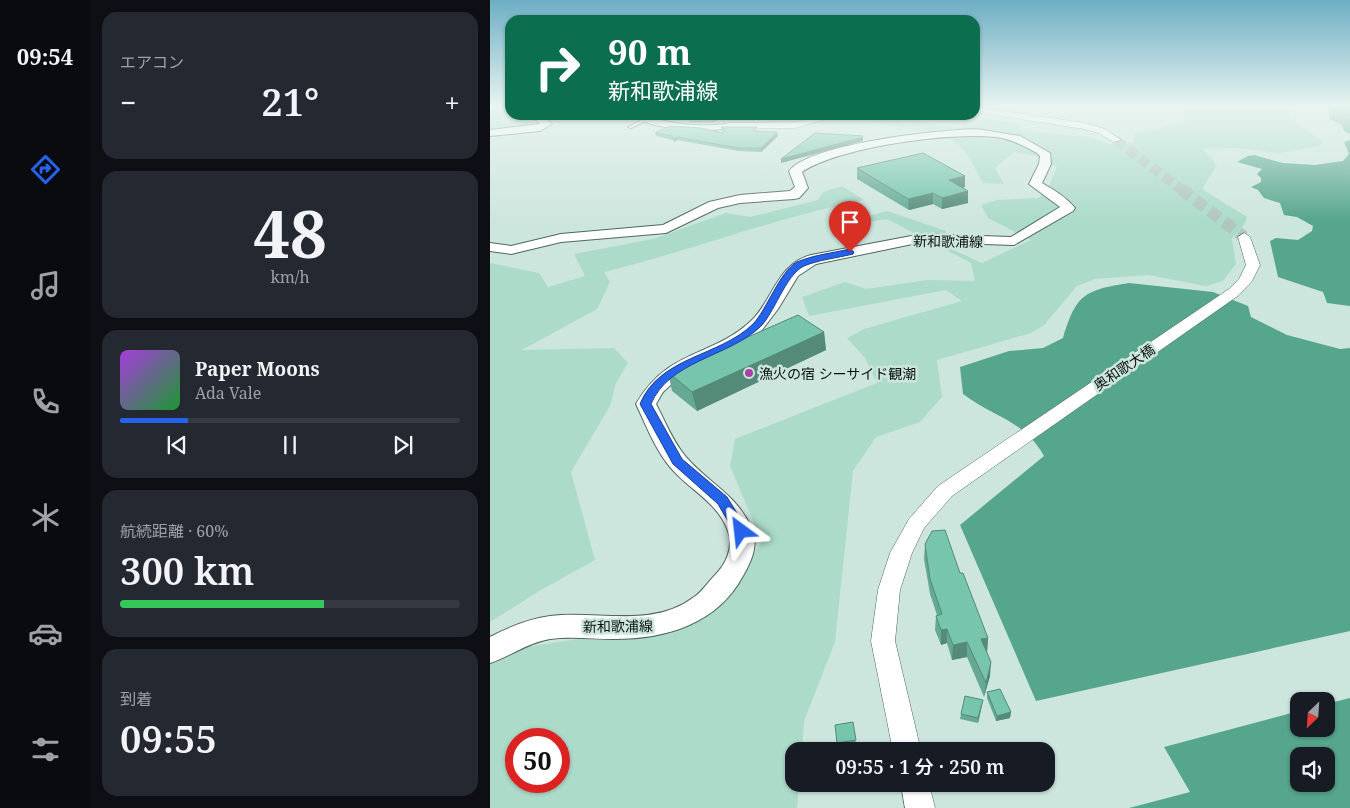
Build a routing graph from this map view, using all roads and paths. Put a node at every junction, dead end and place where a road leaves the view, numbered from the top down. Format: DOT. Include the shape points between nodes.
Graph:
graph roads {
  1 [pos="888,145"];
  2 [pos="1025,145"];
  3 [pos="1244,237"];
  4 [pos="490,247"];
  5 [pos="490,651"];
  6 [pos="906,742"];
  7 [pos="917,792"];
  8 [pos="920,808"];
  1 -- 4 [label="main road, 新和歌浦線" via="810,161 795,171 802,188 794,195 729,200 666,229 561,238 511,250"];
  2 -- 5 [label="main road, 新和歌浦線" via="1046,155 1047,160 1035,184 1068,208 1014,240 922,238 799,265 780,288 757,326 672,372 651,392 646,404 678,461 723,501 741,531 740,562 717,595 689,616 654,628 566,627 521,633"];
  3 -- 6 [label="street, 奥和歌大橋" via="1253,265 1245,281 1234,292 945,491 916,524 901,554 889,590 883,640"];
  7 -- 8 [label="street"];
}
